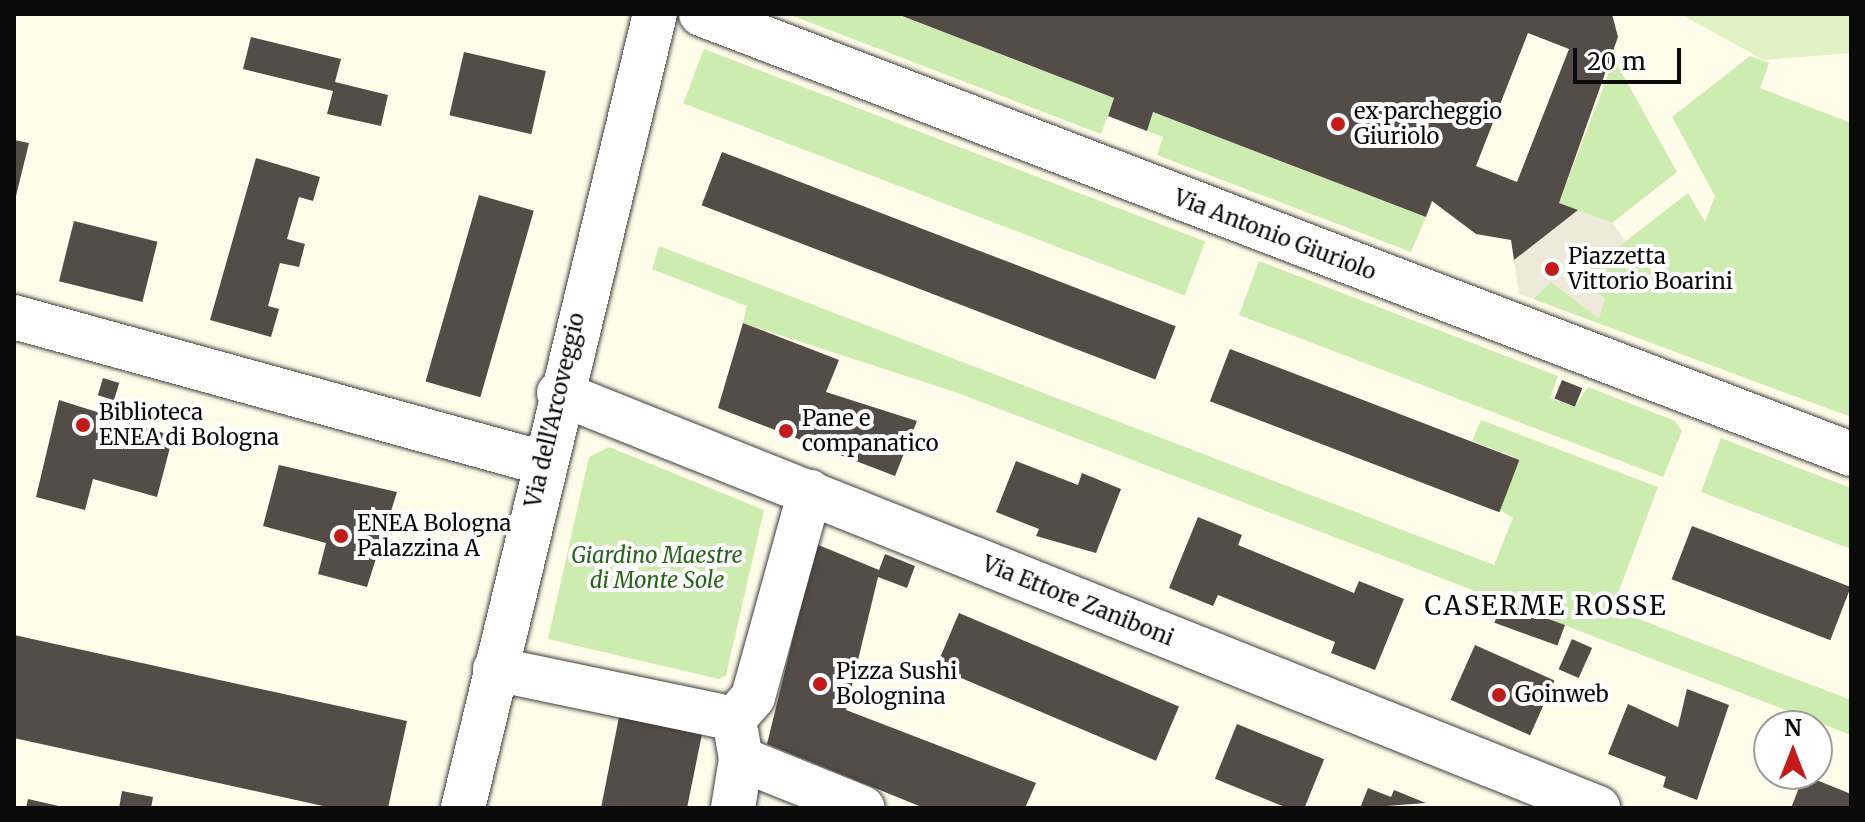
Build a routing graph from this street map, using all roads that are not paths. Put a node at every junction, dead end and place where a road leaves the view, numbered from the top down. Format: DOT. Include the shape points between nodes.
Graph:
graph roads {
  1 [pos="655,14"];
  2 [pos="701,14"];
  3 [pos="14,317"];
  4 [pos="559,393"];
  5 [pos="1851,454"];
  6 [pos="543,463"];
  7 [pos="810,492"];
  8 [pos="495,669"];
  9 [pos="737,739"];
  10 [pos="463,808"];
  11 [pos="733,808"];
  12 [pos="863,808"];
  13 [pos="1598,808"];
  1 -- 4 [label="street, Via dell'Arcoveggio"];
  2 -- 5 [label="street, Via Antonio Giuriolo"];
  3 -- 6 [label="street"];
  4 -- 6 [label="street, Via dell'Arcoveggio"];
  4 -- 7 [label="street, Via Ettore Zaniboni"];
  6 -- 8 [label="street, Via dell'Arcoveggio"];
  7 -- 9 [label="street"];
  7 -- 13 [label="street, Via Ettore Zaniboni"];
  8 -- 9 [label="street"];
  8 -- 10 [label="street, Via dell'Arcoveggio"];
  9 -- 11 [label="street"];
  9 -- 12 [label="street"];
}
